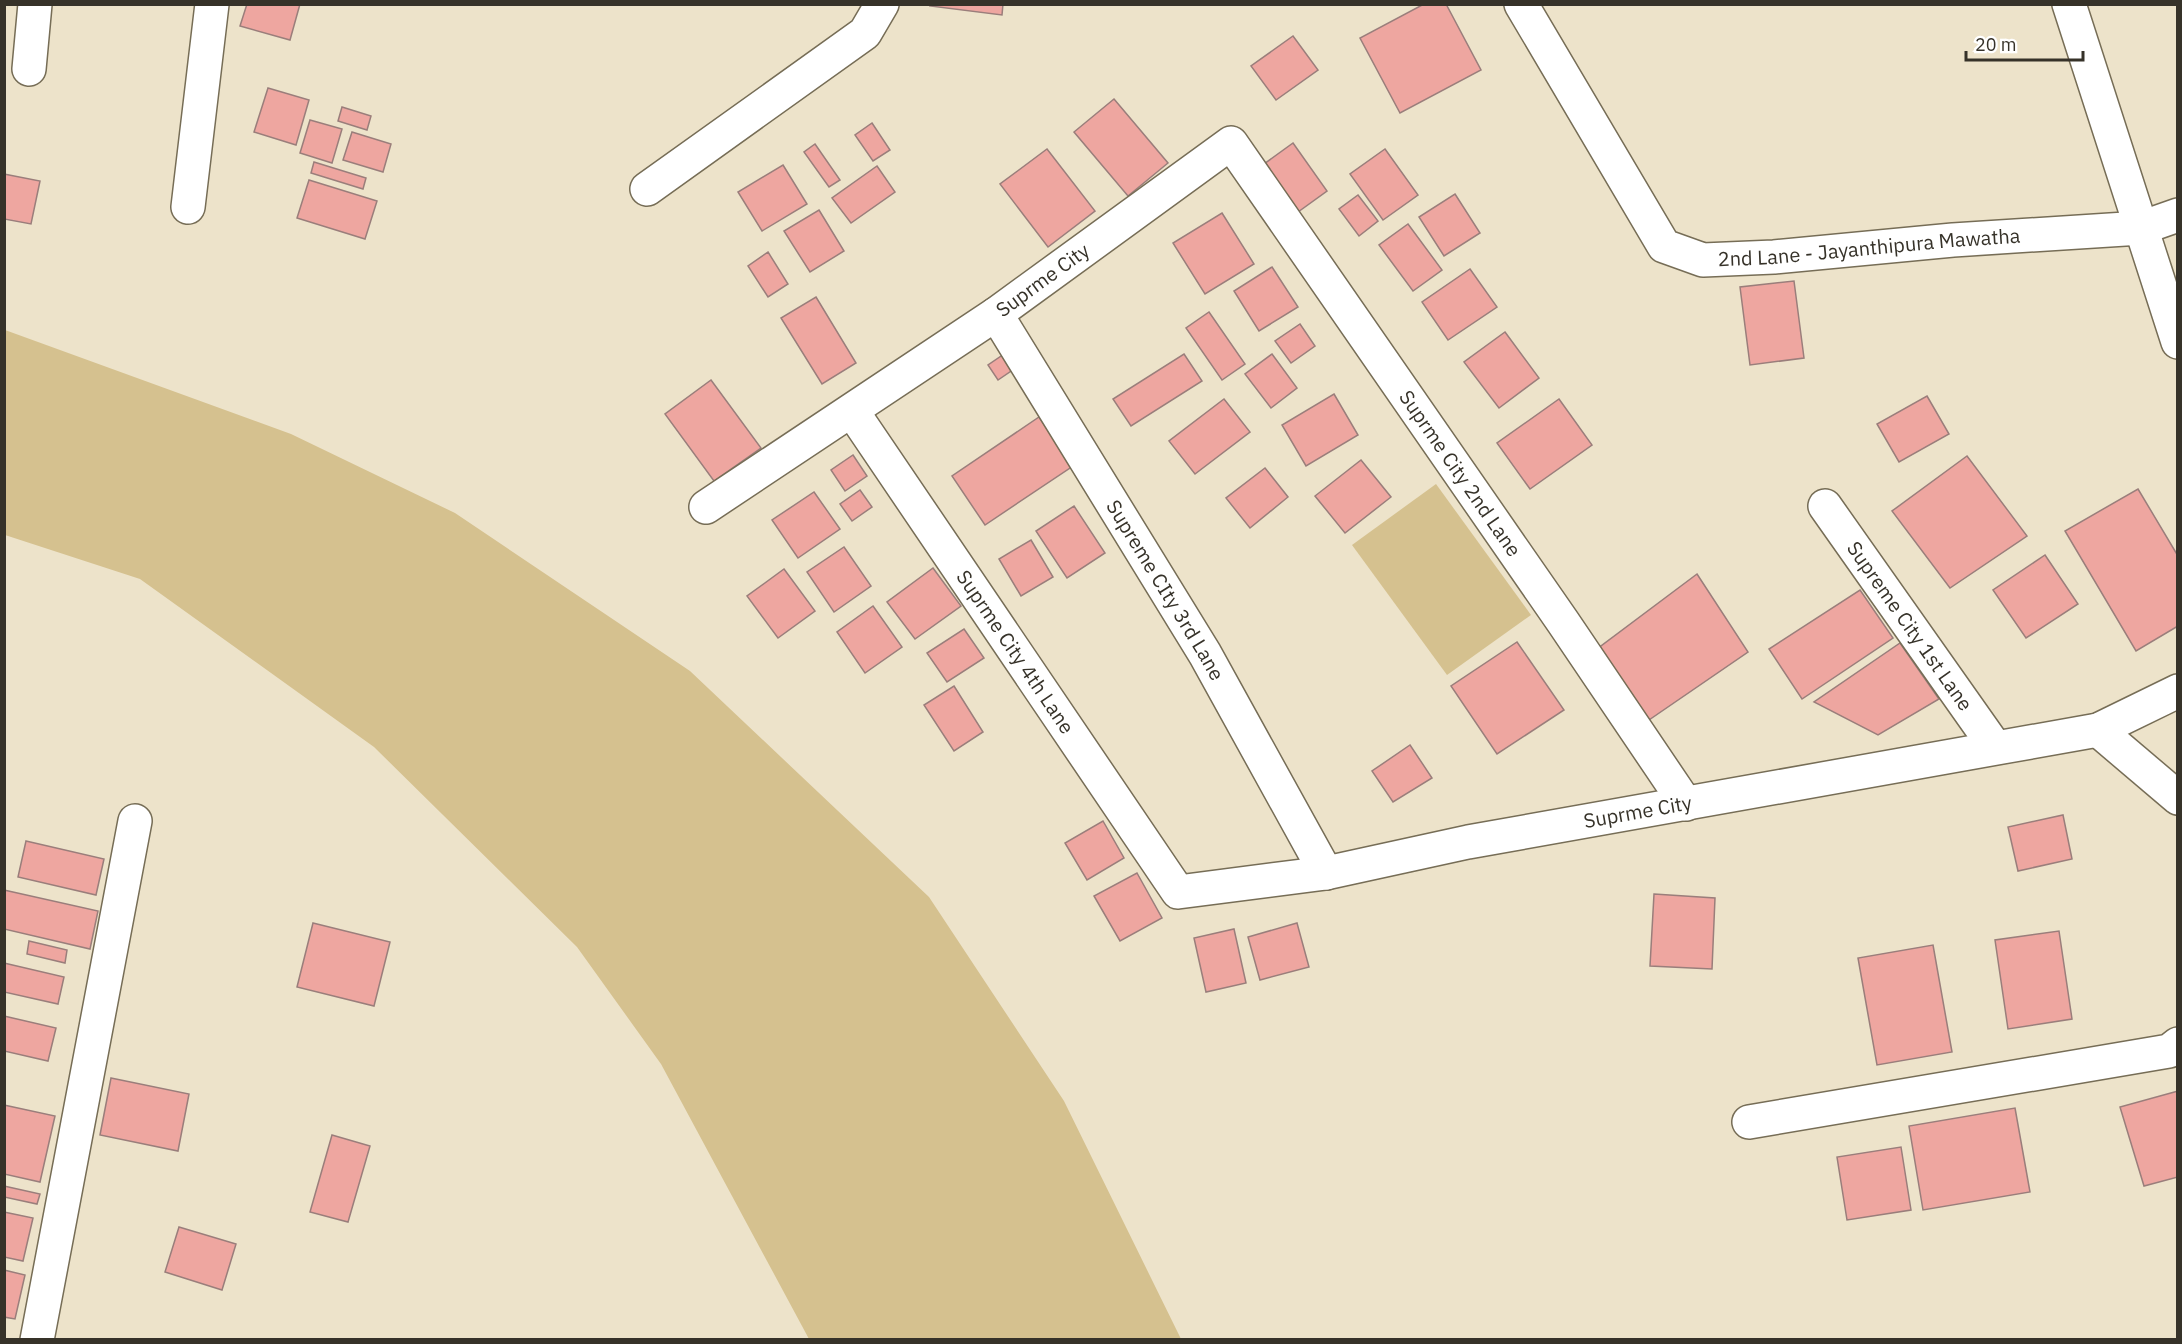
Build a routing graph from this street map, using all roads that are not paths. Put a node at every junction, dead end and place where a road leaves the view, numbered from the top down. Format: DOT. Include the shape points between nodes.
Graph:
graph roads {
  1 [pos="35,4"];
  2 [pos="213,4"];
  3 [pos="882,4"];
  4 [pos="1521,4"];
  5 [pos="2069,4"];
  6 [pos="29,69"];
  7 [pos="1231,143"];
  8 [pos="647,189"];
  9 [pos="188,207"];
  10 [pos="2178,215"];
  11 [pos="2141,228"];
  12 [pos="996,314"];
  13 [pos="2178,342"];
  14 [pos="852,411"];
  15 [pos="1825,506"];
  16 [pos="706,507"];
  17 [pos="2178,691"];
  18 [pos="2098,730"];
  19 [pos="1995,747"];
  20 [pos="2178,798"];
  21 [pos="1686,804"];
  22 [pos="135,821"];
  23 [pos="1326,873"];
  24 [pos="1178,892"];
  25 [pos="2178,1044"];
  26 [pos="1749,1122"];
  27 [pos="37,1340"];
  1 -- 6 [label="street"];
  2 -- 9 [label="street"];
  3 -- 8 [label="street" via="865,33"];
  4 -- 11 [label="street, 2nd Lane - Jayanthipura Mawatha" via="1664,246 1703,261"];
  5 -- 11 [label="street"];
  7 -- 12 [label="street, Suprme City"];
  7 -- 21 [label="street, Suprme City 2nd Lane"];
  10 -- 11 [label="street, 2nd Lane - Jayanthipura Mawatha"];
  11 -- 13 [label="street"];
  12 -- 14 [label="street, Suprme City"];
  12 -- 23 [label="street, Supreme CIty 3rd Lane" via="1205,654"];
  14 -- 16 [label="street, Suprme City"];
  14 -- 24 [label="street, Suprme City 4th Lane"];
  15 -- 19 [label="street, Supreme City 1st Lane"];
  17 -- 18 [label="street, Suprme City"];
  18 -- 19 [label="street, Suprme City"];
  18 -- 20 [label="street"];
  19 -- 21 [label="street, Suprme City"];
  21 -- 23 [label="street, Suprme City" via="1468,842"];
  22 -- 27 [label="street"];
  23 -- 24 [label="street, Suprme City"];
  25 -- 26 [label="street" via="2169,1051"];
}
